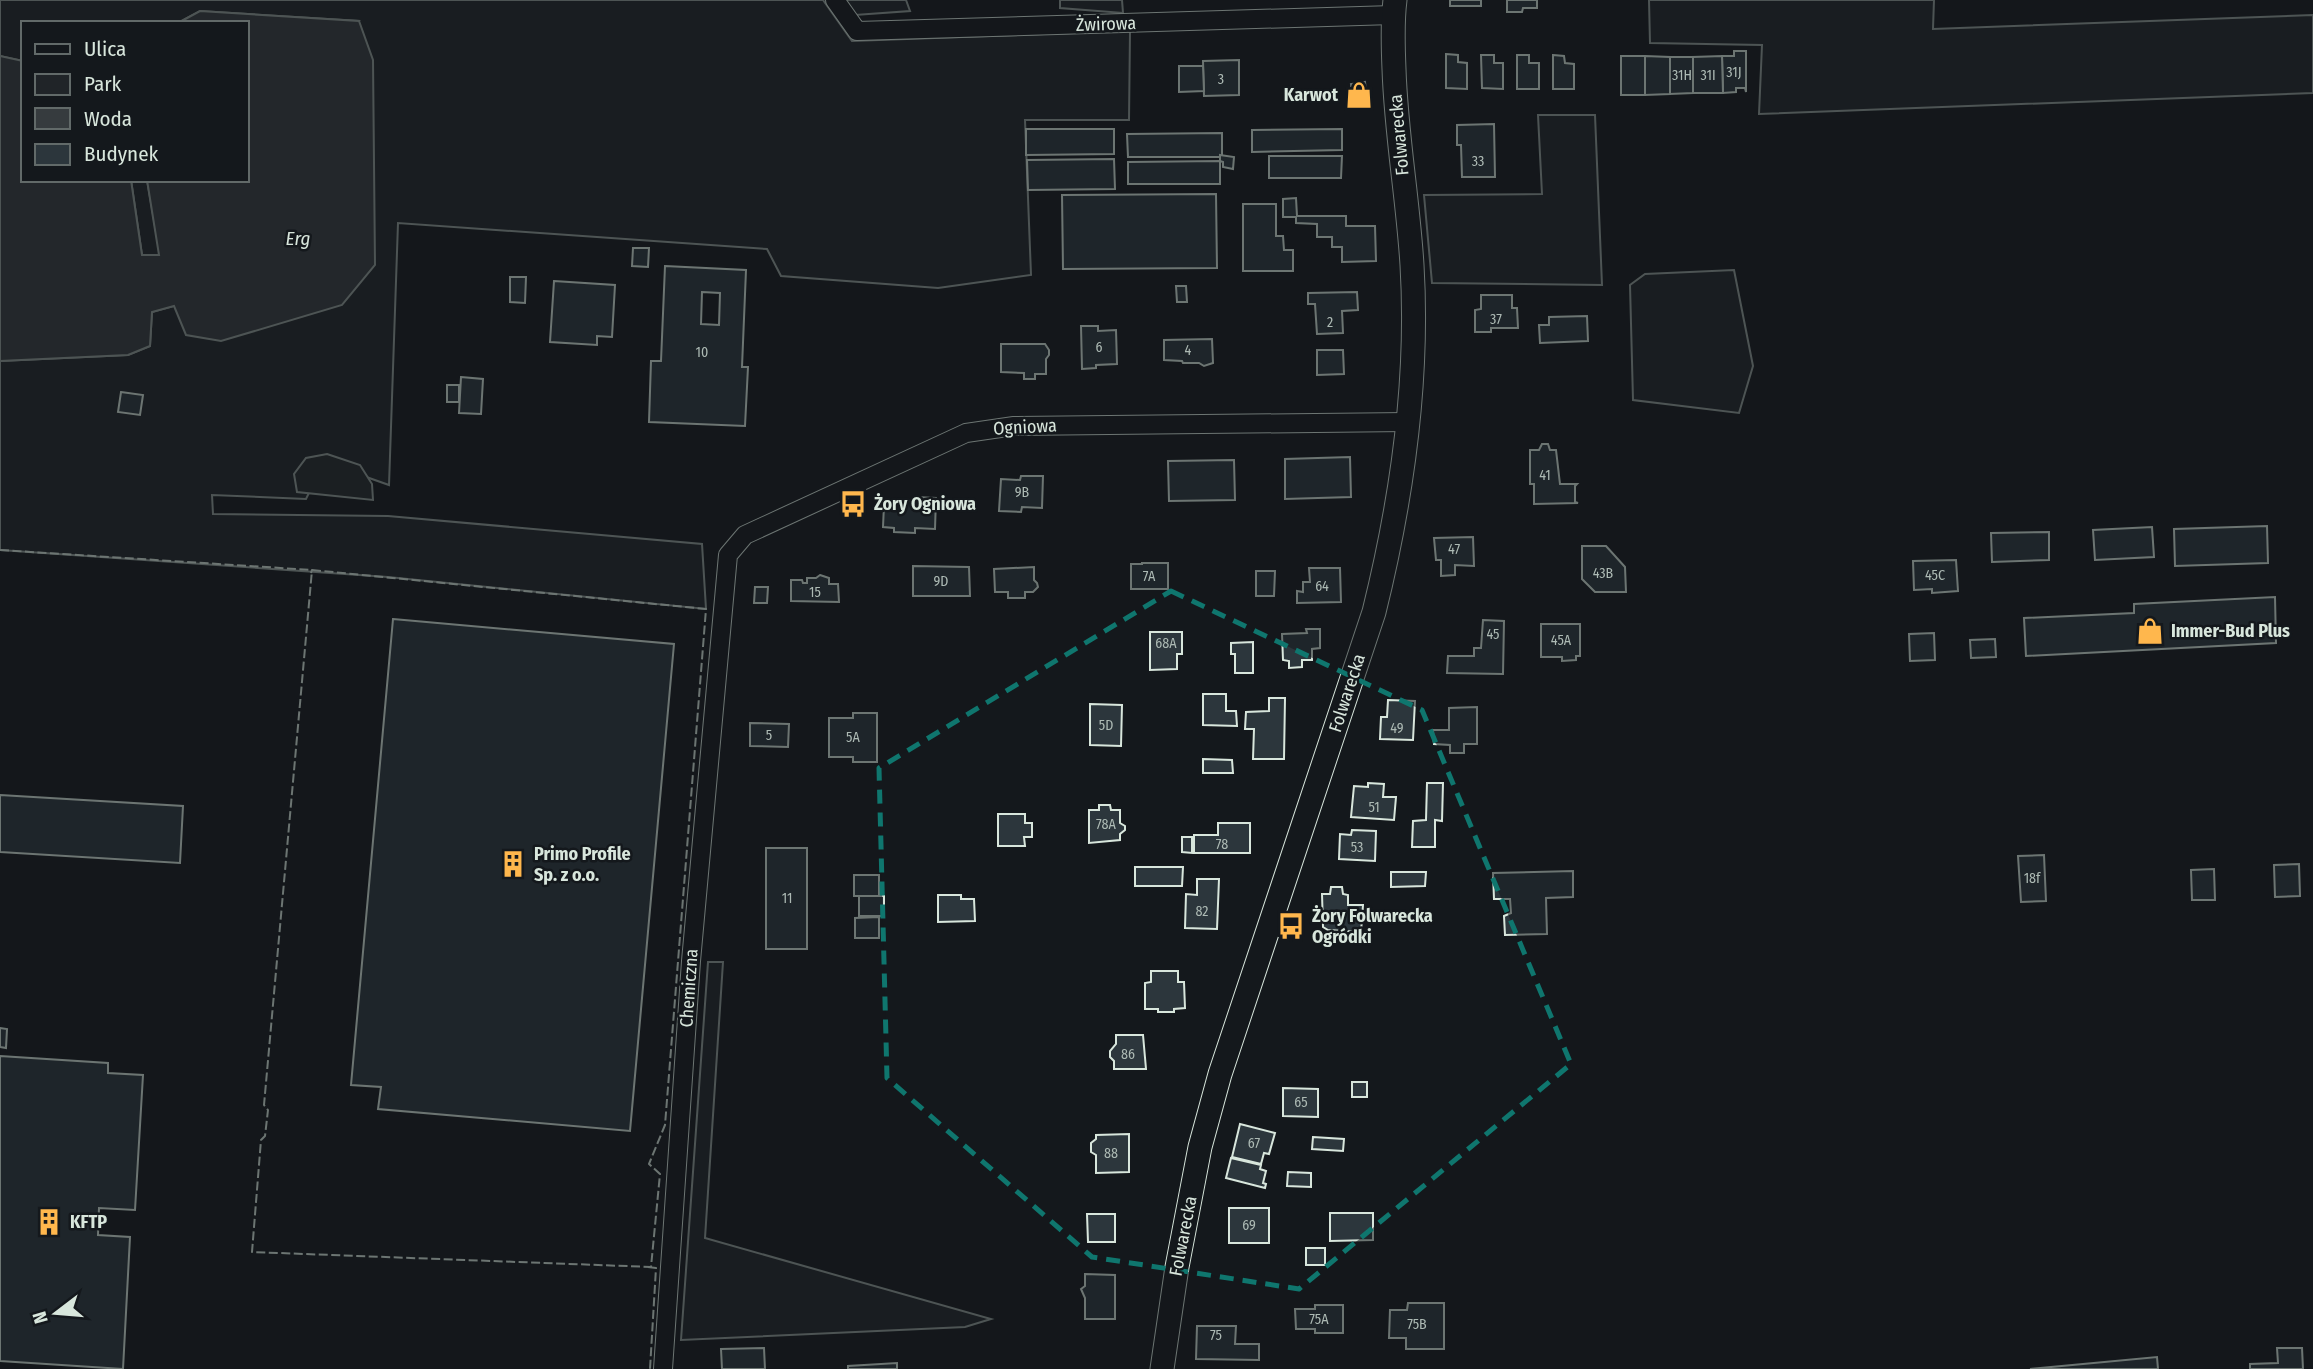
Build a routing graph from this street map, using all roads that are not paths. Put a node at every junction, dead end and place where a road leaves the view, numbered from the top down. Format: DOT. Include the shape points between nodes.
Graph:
graph roads {
  1 [pos="835,0"];
  2 [pos="1394,8"];
  3 [pos="1407,422"];
  4 [pos="722,607"];
  5 [pos="663,1369"];
  6 [pos="1162,1369"];
  1 -- 2 [label="street, Żwirowa" via="858,31"];
  2 -- 3 [label="street, Folwarecka" via="1395,98 1412,264 1414,344"];
  3 -- 4 [label="street, Ogniowa" via="1014,426 966,433 745,535 728,555"];
  3 -- 6 [label="street, Folwarecka" via="1387,560 1374,612 1258,954 1200,1147"];
  4 -- 5 [label="street, Chemiczna" via="692,947"];
}
